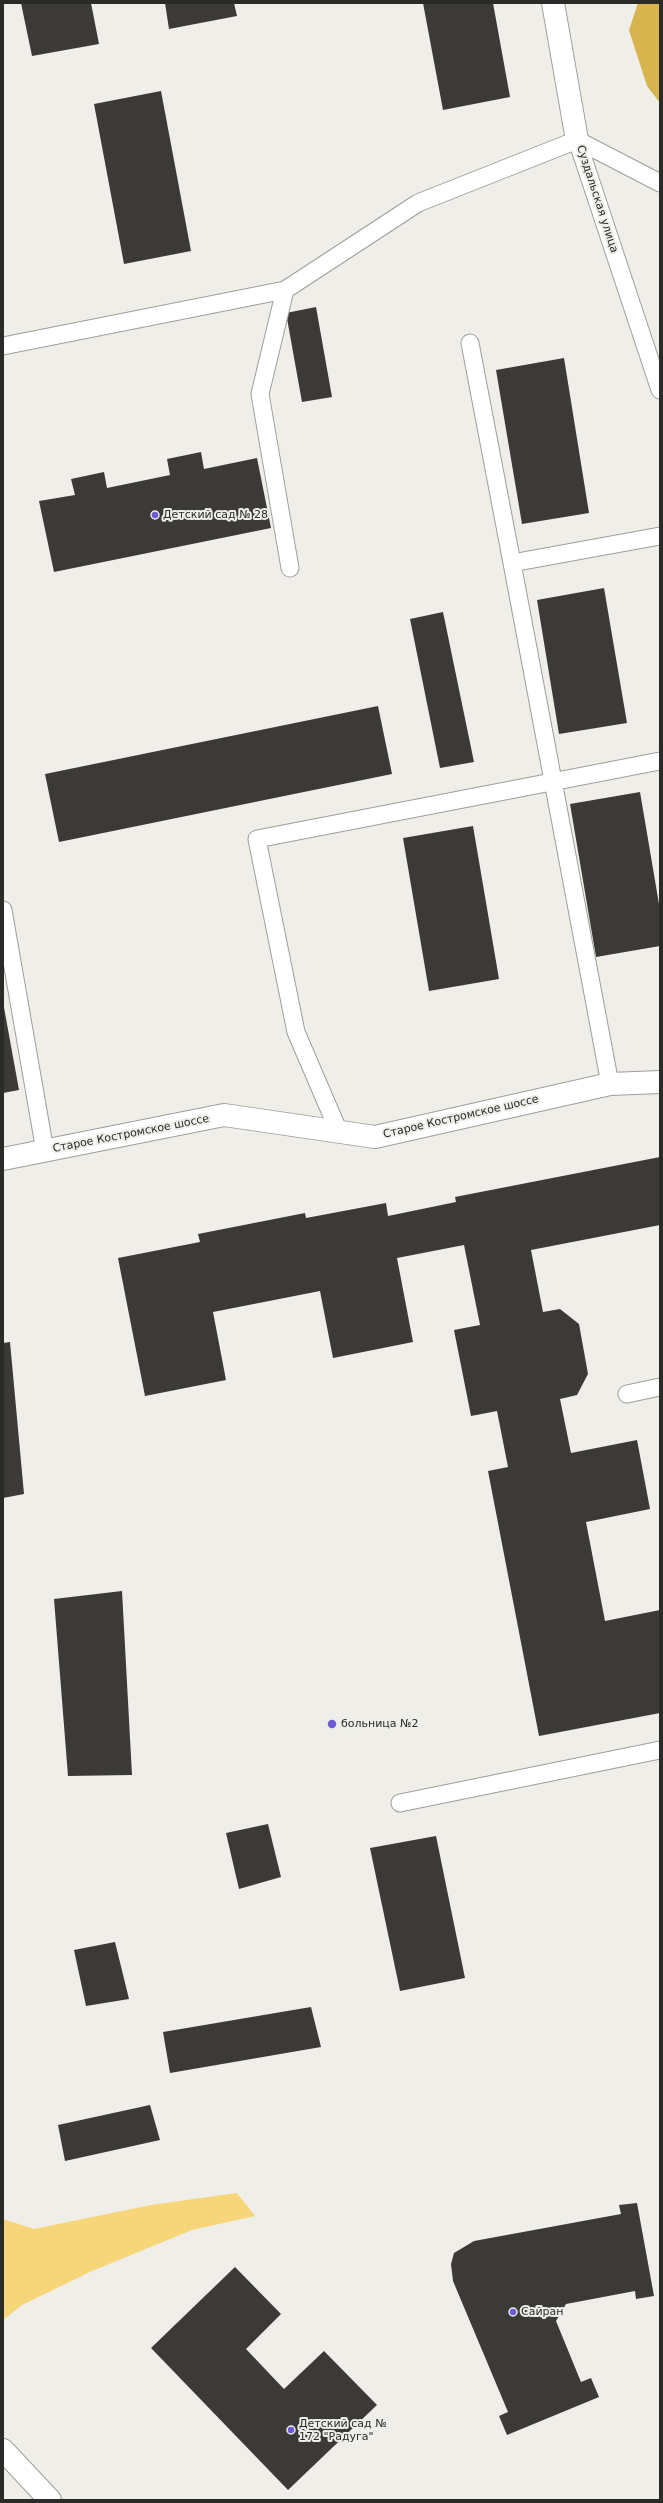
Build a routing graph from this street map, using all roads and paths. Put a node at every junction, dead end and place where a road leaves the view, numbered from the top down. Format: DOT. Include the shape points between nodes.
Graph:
graph roads {
  1 [pos="553,3"];
  2 [pos="577,140"];
  3 [pos="660,183"];
  4 [pos="284,290"];
  5 [pos="470,343"];
  6 [pos="3,346"];
  7 [pos="660,390"];
  8 [pos="660,536"];
  9 [pos="512,563"];
  10 [pos="290,568"];
  11 [pos="660,761"];
  12 [pos="553,781"];
  13 [pos="3,910"];
  14 [pos="660,1082"];
  15 [pos="610,1084"];
  16 [pos="339,1132"];
  17 [pos="45,1151"];
  18 [pos="3,1159"];
  19 [pos="660,1387"];
  20 [pos="627,1394"];
  21 [pos="660,1750"];
  22 [pos="400,1803"];
  23 [pos="3,2450"];
  24 [pos="50,2500"];
  1 -- 2 [label="street, Суздальская улица"];
  2 -- 3 [label="lane"];
  2 -- 4 [label="lane" via="418,203"];
  2 -- 7 [label="lane, Суздальская улица"];
  4 -- 6 [label="lane"];
  4 -- 10 [label="lane" via="260,394"];
  5 -- 9 [label="lane"];
  8 -- 9 [label="lane"];
  9 -- 12 [label="lane"];
  11 -- 12 [label="lane"];
  12 -- 15 [label="lane"];
  12 -- 16 [label="lane" via="257,839 296,1032"];
  13 -- 17 [label="lane"];
  14 -- 15 [label="street, Старое Костромское шоссе"];
  15 -- 16 [label="street, Старое Костромское шоссе" via="375,1137"];
  16 -- 17 [label="street, Старое Костромское шоссе" via="224,1116"];
  17 -- 18 [label="street, Старое Костромское шоссе"];
  19 -- 20 [label="lane"];
  21 -- 22 [label="lane"];
  23 -- 24 [label="street"];
}
